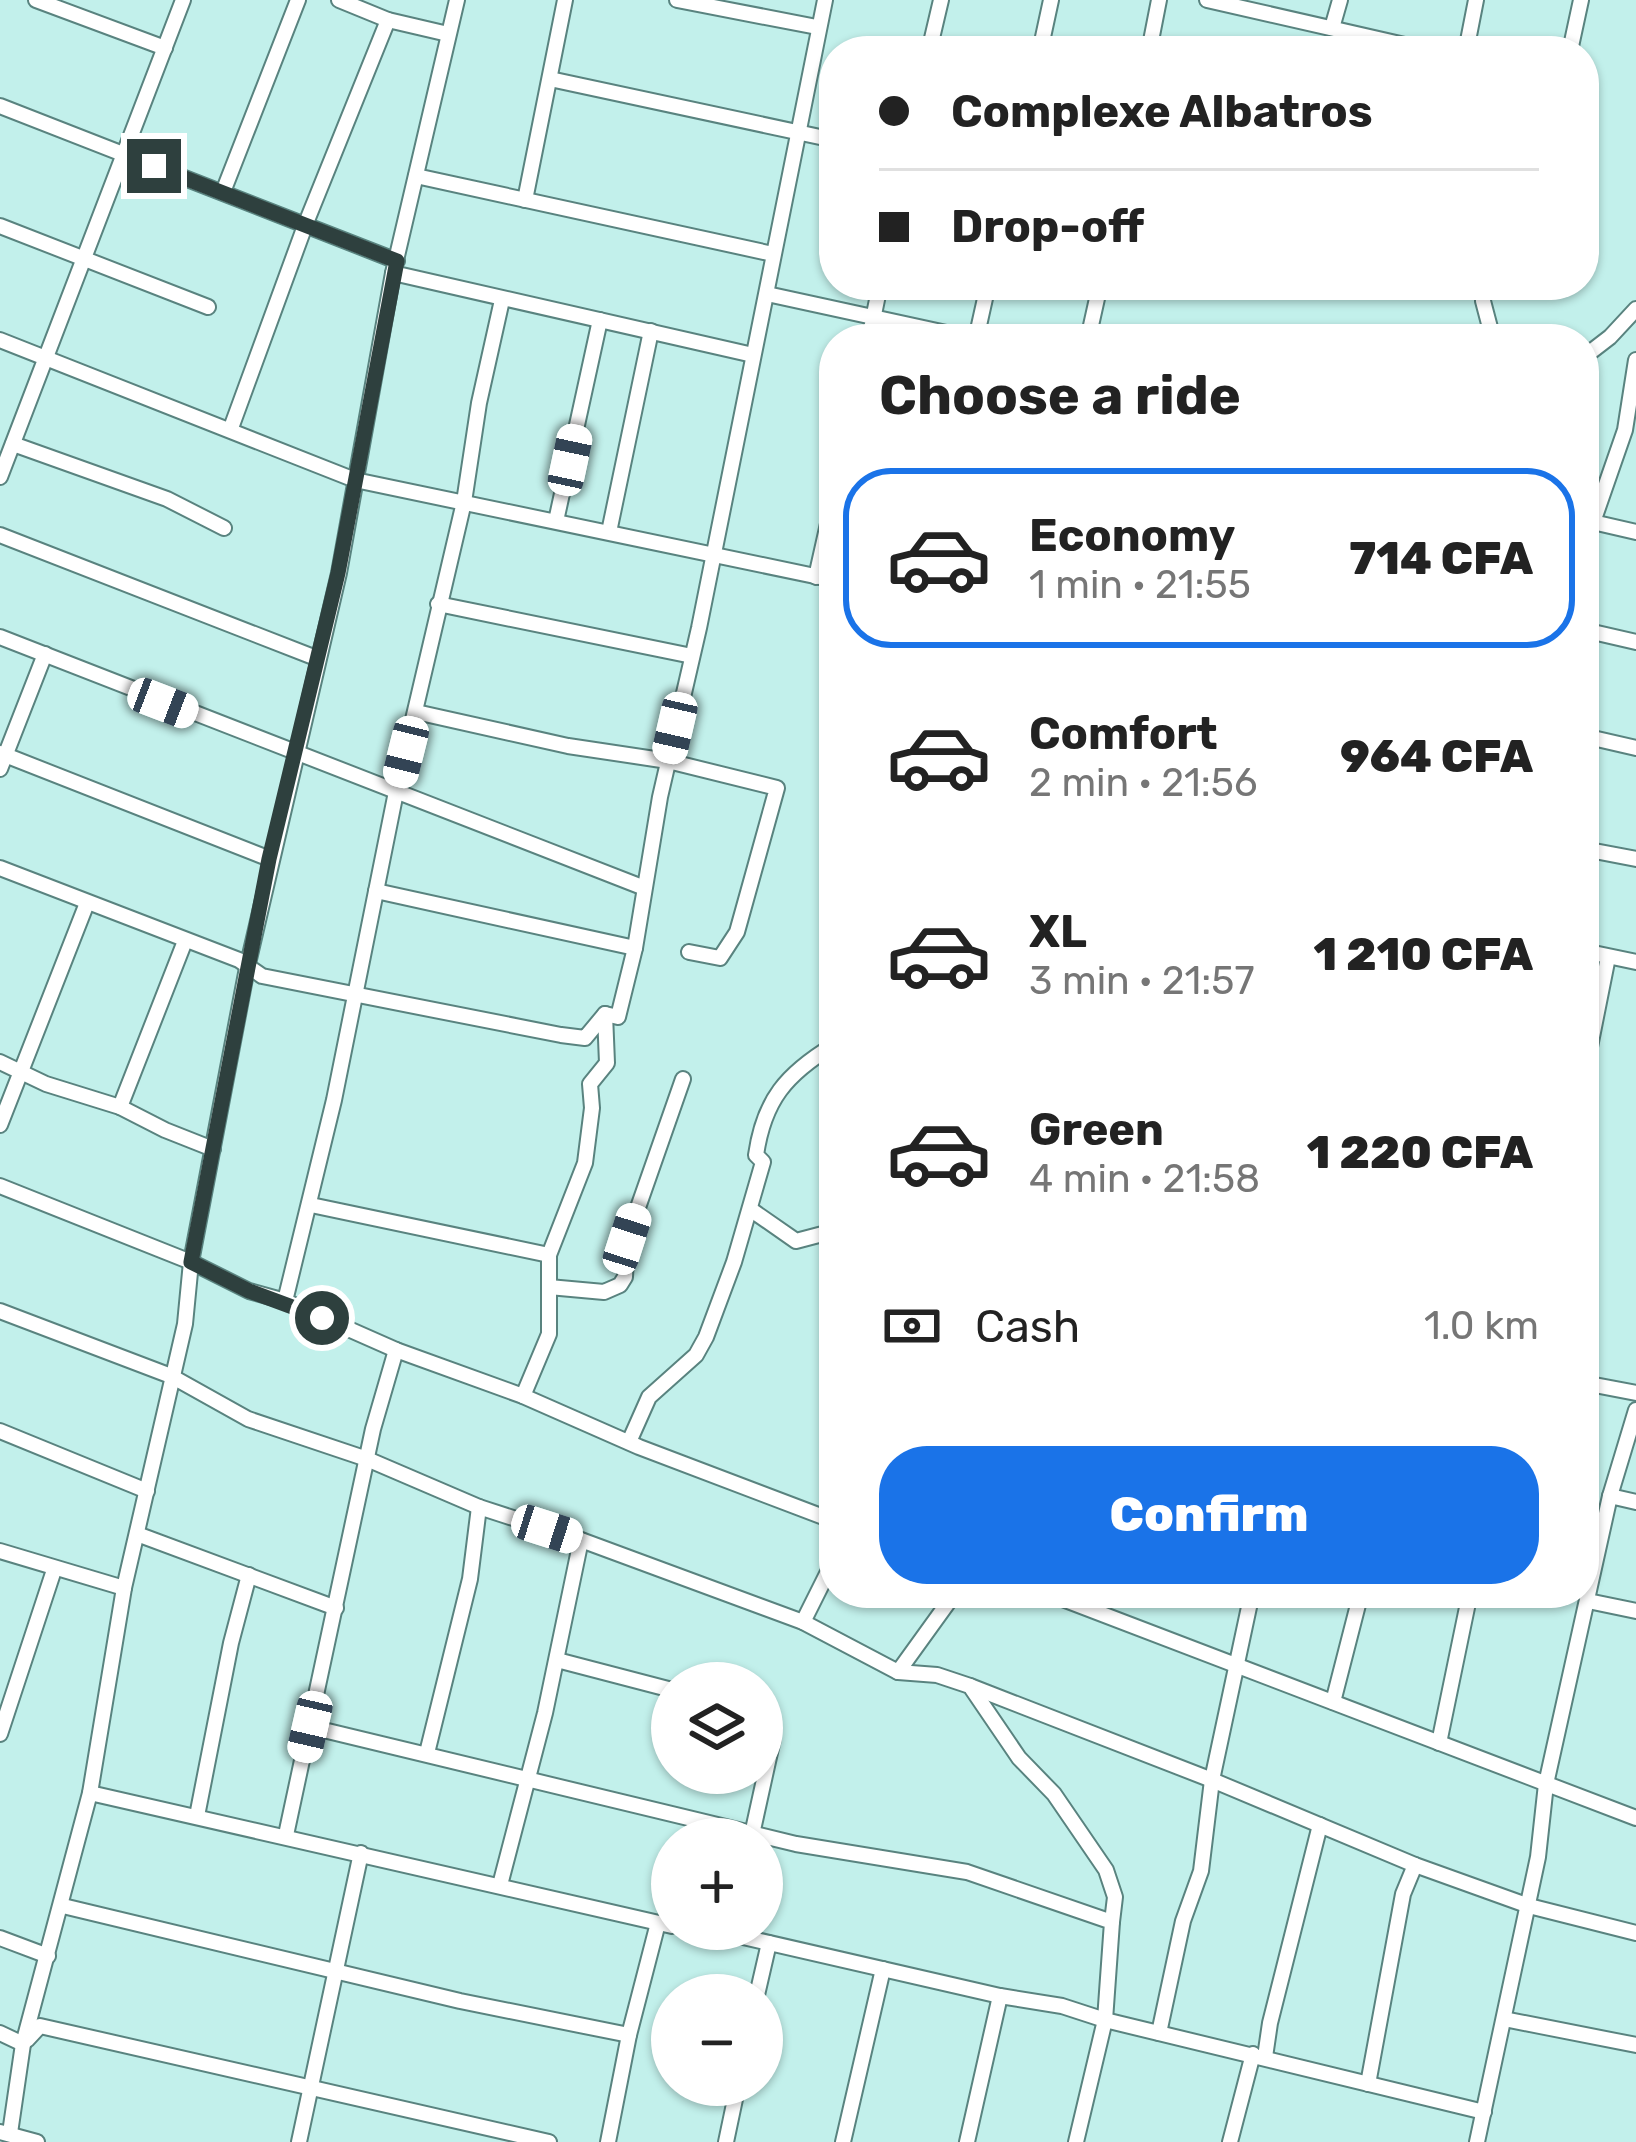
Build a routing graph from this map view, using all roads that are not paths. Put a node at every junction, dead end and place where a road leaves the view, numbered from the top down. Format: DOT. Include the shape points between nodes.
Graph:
graph roads {
  1 [pos="36,0"];
  2 [pos="183,0"];
  3 [pos="298,0"];
  4 [pos="457,0"];
  5 [pos="565,0"];
  6 [pos="677,0"];
  7 [pos="825,0"];
  8 [pos="941,0"];
  9 [pos="1051,0"];
  10 [pos="1159,0"];
  11 [pos="1207,0"];
  12 [pos="1340,0"];
  13 [pos="1476,0"];
  14 [pos="1581,0"];
  15 [pos="344,1"];
  16 [pos="388,20"];
  17 [pos="817,27"];
  18 [pos="1332,28"];
  19 [pos="448,34"];
  20 [pos="933,36"];
  21 [pos="1043,36"];
  22 [pos="1152,36"];
  23 [pos="1366,36"];
  24 [pos="1469,36"];
  25 [pos="1573,36"];
  26 [pos="165,48"];
  27 [pos="550,79"];
  28 [pos="0,106"];
  29 [pos="799,134"];
  30 [pos="819,137"];
  31 [pos="124,154"];
  32 [pos="416,176"];
  33 [pos="223,192"];
  34 [pos="525,200"];
  35 [pos="306,224"];
  36 [pos="0,226"];
  37 [pos="773,254"];
  38 [pos="83,258"];
  39 [pos="395,267"];
  40 [pos="767,294"];
  41 [pos="502,300"];
  42 [pos="877,300"];
  43 [pos="208,307"];
  44 [pos="1636,309"];
  45 [pos="874,316"];
  46 [pos="600,320"];
  47 [pos="872,324"];
  48 [pos="909,324"];
  49 [pos="651,331"];
  50 [pos="0,340"];
  51 [pos="1599,345"];
  52 [pos="753,355"];
  53 [pos="47,358"];
  54 [pos="1636,360"];
  55 [pos="231,428"];
  56 [pos="13,444"];
  57 [pos="0,477"];
  58 [pos="355,480"];
  59 [pos="1599,495"];
  60 [pos="464,502"];
  61 [pos="556,521"];
  62 [pos="1599,524"];
  63 [pos="224,528"];
  64 [pos="608,532"];
  65 [pos="1636,532"];
  66 [pos="0,536"];
  67 [pos="712,555"];
  68 [pos="819,564"];
  69 [pos="816,577"];
  70 [pos="819,578"];
  71 [pos="438,604"];
  72 [pos="1599,633"];
  73 [pos="0,638"];
  74 [pos="1636,642"];
  75 [pos="45,654"];
  76 [pos="692,656"];
  77 [pos="316,658"];
  78 [pos="416,712"];
  79 [pos="1599,739"];
  80 [pos="1636,748"];
  81 [pos="296,754"];
  82 [pos="1,759"];
  83 [pos="668,760"];
  84 [pos="396,792"];
  85 [pos="1599,852"];
  86 [pos="269,859"];
  87 [pos="1636,859"];
  88 [pos="0,868"];
  89 [pos="642,887"];
  90 [pos="376,891"];
  91 [pos="87,903"];
  92 [pos="185,940"];
  93 [pos="635,947"];
  94 [pos="689,952"];
  95 [pos="1599,955"];
  96 [pos="1608,957"];
  97 [pos="1636,962"];
  98 [pos="247,968"];
  99 [pos="355,995"];
  100 [pos="1599,1002"];
  101 [pos="605,1014"];
  102 [pos="819,1056"];
  103 [pos="0,1062"];
  104 [pos="21,1070"];
  105 [pos="683,1079"];
  106 [pos="120,1107"];
  107 [pos="0,1125"];
  108 [pos="213,1149"];
  109 [pos="0,1186"];
  110 [pos="311,1205"];
  111 [pos="751,1209"];
  112 [pos="819,1236"];
  113 [pos="550,1255"];
  114 [pos="191,1262"];
  115 [pos="549,1287"];
  116 [pos="285,1301"];
  117 [pos="0,1311"];
  118 [pos="396,1350"];
  119 [pos="170,1376"];
  120 [pos="1599,1386"];
  121 [pos="1636,1393"];
  122 [pos="523,1396"];
  123 [pos="1636,1410"];
  124 [pos="0,1431"];
  125 [pos="629,1442"];
  126 [pos="368,1459"];
  127 [pos="146,1491"];
  128 [pos="1610,1496"];
  129 [pos="1636,1502"];
  130 [pos="478,1507"];
  131 [pos="819,1515"];
  132 [pos="137,1534"];
  133 [pos="581,1540"];
  134 [pos="1599,1548"];
  135 [pos="0,1550"];
  136 [pos="54,1570"];
  137 [pos="249,1575"];
  138 [pos="124,1588"];
  139 [pos="819,1590"];
  140 [pos="1599,1603"];
  141 [pos="944,1608"];
  142 [pos="1087,1608"];
  143 [pos="1249,1608"];
  144 [pos="1357,1608"];
  145 [pos="1467,1608"];
  146 [pos="1586,1608"];
  147 [pos="336,1609"];
  148 [pos="1636,1611"];
  149 [pos="803,1622"];
  150 [pos="557,1660"];
  151 [pos="1236,1664"];
  152 [pos="898,1672"];
  153 [pos="651,1685"];
  154 [pos="970,1686"];
  155 [pos="1333,1702"];
  156 [pos="310,1727"];
  157 [pos="0,1733"];
  158 [pos="1439,1743"];
  159 [pos="427,1753"];
  160 [pos="525,1776"];
  161 [pos="1212,1780"];
  162 [pos="1546,1784"];
  163 [pos="90,1793"];
  164 [pos="197,1816"];
  165 [pos="677,1818"];
  166 [pos="1636,1819"];
  167 [pos="1320,1825"];
  168 [pos="286,1835"];
  169 [pos="783,1842"];
  170 [pos="361,1853"];
  171 [pos="1415,1865"];
  172 [pos="500,1885"];
  173 [pos="63,1906"];
  174 [pos="1529,1906"];
  175 [pos="651,1922"];
  176 [pos="1112,1922"];
  177 [pos="1636,1933"];
  178 [pos="0,1938"];
  179 [pos="783,1946"];
  180 [pos="657,1950"];
  181 [pos="49,1956"];
  182 [pos="883,1970"];
  183 [pos="335,1972"];
  184 [pos="1000,1996"];
  185 [pos="1504,2019"];
  186 [pos="1105,2020"];
  187 [pos="1159,2032"];
  188 [pos="0,2033"];
  189 [pos="629,2035"];
  190 [pos="23,2044"];
  191 [pos="1636,2045"];
  192 [pos="1259,2055"];
  193 [pos="1368,2084"];
  194 [pos="309,2087"];
  195 [pos="734,2106"];
  196 [pos="1484,2112"];
  197 [pos="5,2133"];
  198 [pos="38,2142"];
  199 [pos="299,2142"];
  200 [pos="549,2142"];
  201 [pos="608,2142"];
  202 [pos="726,2142"];
  203 [pos="843,2142"];
  204 [pos="967,2142"];
  205 [pos="1076,2142"];
  206 [pos="1231,2142"];
  207 [pos="1477,2142"];
  1 -- 26 [label="street"];
  2 -- 26 [label="street"];
  3 -- 33 [label="street"];
  4 -- 19 [label="street"];
  5 -- 27 [label="street"];
  6 -- 17 [label="street"];
  7 -- 17 [label="street"];
  8 -- 20 [label="street"];
  9 -- 21 [label="street"];
  10 -- 22 [label="street"];
  11 -- 18 [label="street"];
  12 -- 18 [label="street"];
  13 -- 24 [label="street"];
  14 -- 25 [label="street"];
  15 -- 16 [label="street"];
  16 -- 19 [label="street"];
  16 -- 35 [label="street"];
  17 -- 29 [label="street"];
  18 -- 23 [label="street"];
  19 -- 32 [label="street"];
  26 -- 31 [label="street"];
  27 -- 29 [label="street"];
  27 -- 34 [label="street"];
  28 -- 31 [label="street"];
  29 -- 30 [label="street"];
  29 -- 37 [label="street"];
  31 -- 33 [label="street"];
  31 -- 38 [label="street"];
  32 -- 34 [label="street"];
  32 -- 39 [label="street"];
  33 -- 35 [label="street"];
  34 -- 37 [label="street"];
  35 -- 39 [label="street"];
  35 -- 55 [label="street"];
  36 -- 38 [label="street"];
  37 -- 40 [label="street"];
  38 -- 43 [label="street"];
  38 -- 53 [label="street"];
  39 -- 41 [label="street"];
  39 -- 58 [label="street"];
  40 -- 45 [label="street"];
  40 -- 52 [label="street"];
  41 -- 46 [label="street"];
  41 -- 60 [label="street"];
  42 -- 45 [label="street"];
  44 -- 51 [label="street"];
  45 -- 47 [label="street"];
  45 -- 48 [label="street"];
  46 -- 49 [label="street"];
  46 -- 61 [label="street"];
  49 -- 52 [label="street"];
  49 -- 64 [label="street"];
  50 -- 53 [label="street"];
  52 -- 67 [label="street"];
  53 -- 55 [label="street"];
  53 -- 56 [label="street"];
  54 -- 59 [label="street" via="1625,430"];
  55 -- 58 [label="street"];
  56 -- 57 [label="street"];
  56 -- 63 [label="street"];
  58 -- 60 [label="street"];
  58 -- 77 [label="street"];
  60 -- 61 [label="street"];
  60 -- 71 [label="street"];
  61 -- 64 [label="street"];
  62 -- 65 [label="street"];
  64 -- 67 [label="street"];
  66 -- 77 [label="street"];
  67 -- 69 [label="street"];
  67 -- 76 [label="street"];
  68 -- 69 [label="street"];
  69 -- 70 [label="street"];
  71 -- 76 [label="street"];
  71 -- 78 [label="street"];
  72 -- 74 [label="street"];
  73 -- 75 [label="street"];
  75 -- 81 [label="street"];
  75 -- 82 [label="street"];
  76 -- 83 [label="street"];
  77 -- 81 [label="street"];
  78 -- 83 [label="street"];
  78 -- 84 [label="street"];
  79 -- 80 [label="street"];
  81 -- 84 [label="street"];
  81 -- 86 [label="street"];
  82 -- 86 [label="street"];
  83 -- 89 [label="street"];
  83 -- 94 [label="street" via="777,788 736,932 720,958"];
  84 -- 89 [label="street"];
  84 -- 90 [label="street"];
  85 -- 87 [label="street"];
  86 -- 98 [label="street"];
  88 -- 91 [label="street"];
  89 -- 93 [label="street"];
  90 -- 93 [label="street"];
  90 -- 99 [label="street"];
  91 -- 92 [label="street"];
  91 -- 104 [label="street"];
  92 -- 98 [label="street"];
  92 -- 106 [label="street"];
  93 -- 101 [label="street" via="618,1017"];
  95 -- 96 [label="street"];
  96 -- 97 [label="street"];
  96 -- 100 [label="street"];
  98 -- 99 [label="street"];
  98 -- 108 [label="street"];
  99 -- 101 [label="street" via="585,1037"];
  99 -- 110 [label="street"];
  101 -- 113 [label="street" via="607,1063 590,1084 585,1163"];
  102 -- 111 [label="street" via="764,1114"];
  103 -- 104 [label="street"];
  104 -- 106 [label="street"];
  104 -- 107 [label="street"];
  105 -- 115 [label="street" via="627,1239 620,1285 604,1292"];
  106 -- 108 [label="street"];
  108 -- 114 [label="street"];
  109 -- 114 [label="street"];
  110 -- 113 [label="street"];
  110 -- 116 [label="street"];
  111 -- 112 [label="street" via="796,1241"];
  111 -- 125 [label="street" via="706,1337 649,1397"];
  113 -- 115 [label="street"];
  114 -- 116 [label="street"];
  114 -- 119 [label="street"];
  115 -- 122 [label="street" via="549,1334"];
  116 -- 118 [label="street"];
  117 -- 119 [label="street"];
  118 -- 122 [label="street"];
  118 -- 126 [label="street"];
  119 -- 126 [label="street" via="248,1418"];
  119 -- 127 [label="street"];
  120 -- 121 [label="street"];
  122 -- 125 [label="street"];
  123 -- 128 [label="street"];
  124 -- 127 [label="street"];
  125 -- 131 [label="street"];
  126 -- 130 [label="street"];
  126 -- 147 [label="street"];
  127 -- 132 [label="street"];
  128 -- 129 [label="street"];
  128 -- 134 [label="street"];
  130 -- 133 [label="street"];
  130 -- 159 [label="street" via="470,1579"];
  132 -- 137 [label="street"];
  132 -- 138 [label="street"];
  133 -- 149 [label="street"];
  133 -- 150 [label="street"];
  135 -- 136 [label="street"];
  136 -- 138 [label="street"];
  136 -- 157 [label="street"];
  137 -- 147 [label="street"];
  137 -- 164 [label="street"];
  138 -- 163 [label="street"];
  139 -- 149 [label="street"];
  140 -- 148 [label="street"];
  141 -- 152 [label="street"];
  142 -- 151 [label="street"];
  143 -- 151 [label="street"];
  144 -- 155 [label="street"];
  145 -- 158 [label="street"];
  146 -- 162 [label="street"];
  147 -- 156 [label="street"];
  149 -- 152 [label="street"];
  150 -- 153 [label="street"];
  150 -- 160 [label="street"];
  151 -- 155 [label="street"];
  151 -- 161 [label="street"];
  152 -- 154 [label="street"];
  154 -- 161 [label="street"];
  154 -- 176 [label="street" via="1106,1870"];
  155 -- 158 [label="street"];
  156 -- 159 [label="street"];
  156 -- 168 [label="street"];
  158 -- 162 [label="street"];
  159 -- 160 [label="street"];
  160 -- 165 [label="street"];
  160 -- 172 [label="street"];
  161 -- 167 [label="street"];
  161 -- 187 [label="street" via="1201,1871"];
  162 -- 166 [label="street"];
  162 -- 174 [label="street"];
  163 -- 164 [label="street"];
  163 -- 173 [label="street"];
  164 -- 168 [label="street"];
  167 -- 171 [label="street"];
  167 -- 192 [label="street"];
  168 -- 170 [label="street"];
  169 -- 176 [label="street" via="967,1872"];
  170 -- 172 [label="street"];
  170 -- 183 [label="street"];
  171 -- 174 [label="street"];
  171 -- 193 [label="street"];
  172 -- 175 [label="street"];
  173 -- 181 [label="street"];
  173 -- 183 [label="street"];
  174 -- 177 [label="street"];
  174 -- 185 [label="street"];
  176 -- 186 [label="street"];
  178 -- 181 [label="street"];
  179 -- 182 [label="street"];
  180 -- 189 [label="street"];
  181 -- 190 [label="street"];
  182 -- 184 [label="street"];
  182 -- 203 [label="street"];
  183 -- 189 [label="street"];
  183 -- 194 [label="street"];
  184 -- 186 [label="street"];
  184 -- 204 [label="street"];
  185 -- 191 [label="street"];
  185 -- 196 [label="street"];
  186 -- 187 [label="street"];
  186 -- 205 [label="street"];
  187 -- 192 [label="street"];
  188 -- 190 [label="street"];
  189 -- 201 [label="street"];
  190 -- 194 [label="street" via="40,2026"];
  190 -- 197 [label="street"];
  192 -- 193 [label="street"];
  192 -- 206 [label="street"];
  193 -- 196 [label="street"];
  194 -- 199 [label="street"];
  194 -- 200 [label="street"];
  195 -- 202 [label="street"];
  196 -- 207 [label="street"];
  197 -- 198 [label="street"];
}
